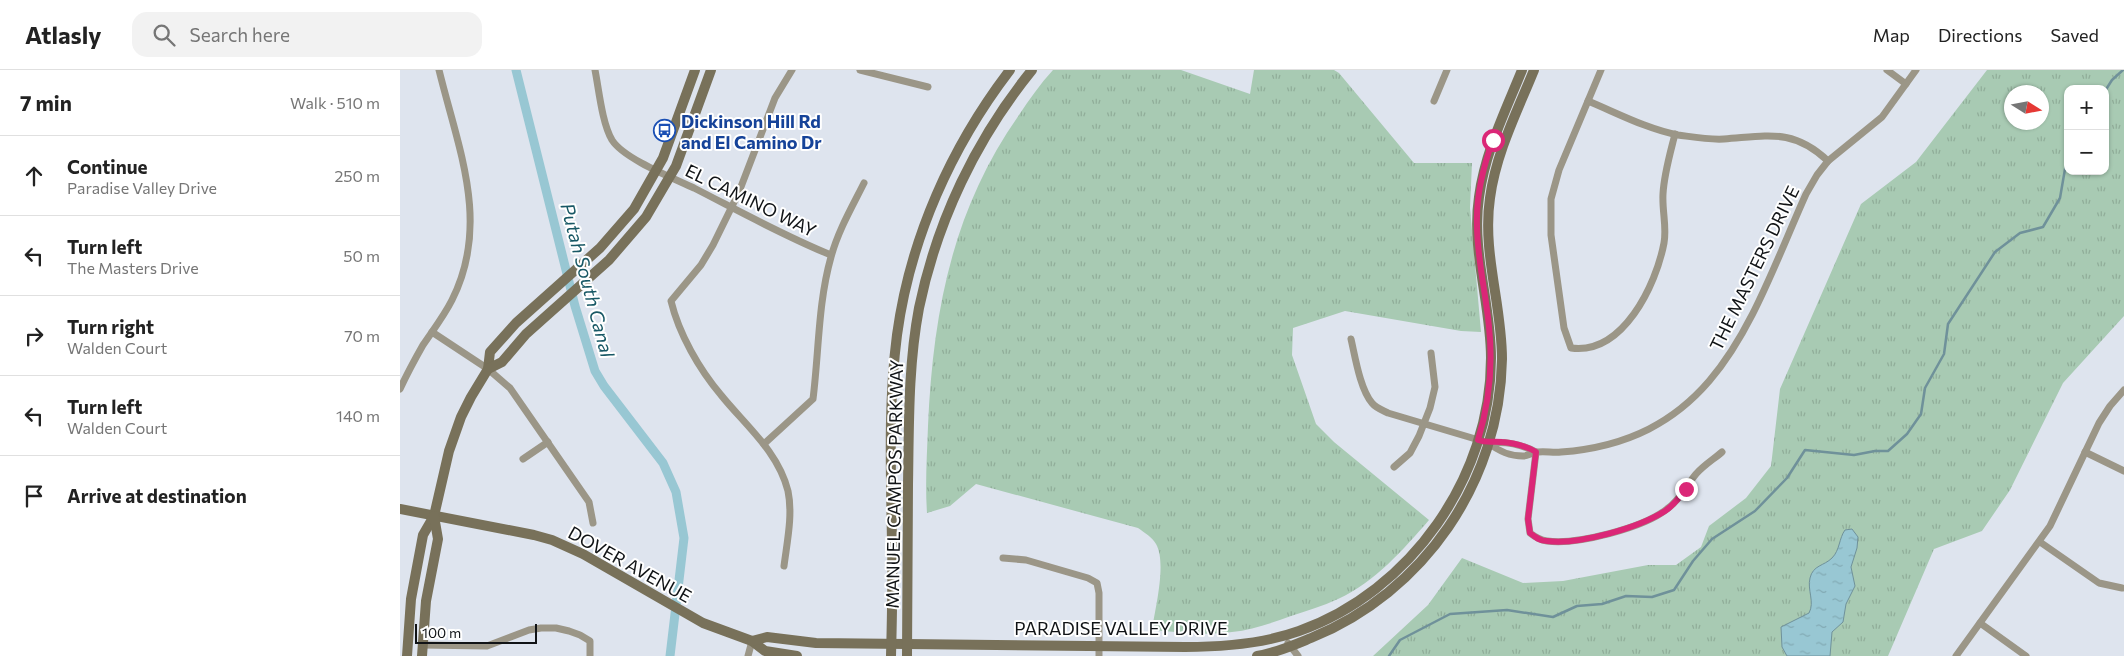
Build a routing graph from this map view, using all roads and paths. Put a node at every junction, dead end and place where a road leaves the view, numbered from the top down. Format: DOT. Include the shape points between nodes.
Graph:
graph roads {
  1 [pos="439,70"];
  2 [pos="595,70"];
  3 [pos="695,70"];
  4 [pos="711,70"];
  5 [pos="792,70"];
  6 [pos="860,70"];
  7 [pos="1010,70"];
  8 [pos="1032,70"];
  9 [pos="1446,70"];
  10 [pos="1522,70"];
  11 [pos="1534,70"];
  12 [pos="1601,70"];
  13 [pos="1887,70"];
  14 [pos="1916,70"];
  15 [pos="1906,84"];
  16 [pos="928,88"];
  17 [pos="1434,101"];
  18 [pos="1588,101"];
  19 [pos="1675,134"];
  20 [pos="1828,162"];
  21 [pos="657,170"];
  22 [pos="670,177"];
  23 [pos="864,183"];
  24 [pos="731,207"];
  25 [pos="831,255"];
  26 [pos="432,332"];
  27 [pos="1351,339"];
  28 [pos="1431,353"];
  29 [pos="488,369"];
  30 [pos="400,389"];
  31 [pos="2124,390"];
  32 [pos="1424,424"];
  33 [pos="548,442"];
  34 [pos="1483,442"];
  35 [pos="764,444"];
  36 [pos="1536,452"];
  37 [pos="1722,452"];
  38 [pos="2085,452"];
  39 [pos="523,459"];
  40 [pos="1394,467"];
  41 [pos="2124,471"];
  42 [pos="400,509"];
  43 [pos="434,516"];
  44 [pos="593,523"];
  45 [pos="2040,542"];
  46 [pos="1003,558"];
  47 [pos="784,566"];
  48 [pos="2122,588"];
  49 [pos="1980,624"];
  50 [pos="1285,636"];
  51 [pos="752,641"];
  52 [pos="891,644"];
  53 [pos="907,644"];
  54 [pos="422,645"];
  55 [pos="1099,651"];
  56 [pos="1289,651"];
  57 [pos="407,656"];
  58 [pos="422,656"];
  59 [pos="590,656"];
  60 [pos="748,656"];
  61 [pos="797,656"];
  62 [pos="891,656"];
  63 [pos="907,656"];
  64 [pos="1257,656"];
  65 [pos="1298,656"];
  66 [pos="1956,656"];
  67 [pos="2026,656"];
  1 -- 26 [label="street" via="468,188 472,226 460,284"];
  2 -- 21 [label="street, EL CAMINO WAY" via="612,140 630,156"];
  3 -- 21 [label="street"];
  4 -- 22 [label="street"];
  5 -- 24 [label="street" via="774,98"];
  6 -- 16 [label="street"];
  7 -- 52 [label="street, MANUEL CAMPOS PARKWAY" via="972,125 942,181 920,239 903,303 892,392"];
  8 -- 53 [label="street, MANUEL CAMPOS PARKWAY" via="999,114 973,158 936,245 920,308 909,393"];
  9 -- 17 [label="street"];
  10 -- 34 [label="street, PARADISE VALLEY DRIVE" via="1487,157 1478,198 1478,245 1491,359"];
  11 -- 34 [label="street, PARADISE VALLEY DRIVE" via="1498,160 1489,199 1489,245 1502,358 1499,398"];
  12 -- 18 [label="street"];
  13 -- 15 [label="street"];
  14 -- 15 [label="street, THE MASTERS DRIVE"];
  15 -- 20 [label="street, THE MASTERS DRIVE" via="1882,117"];
  18 -- 19 [label="street"];
  18 -- 19 [label="street" via="1554,184 1550,216 1564,328 1571,348 1597,346 1618,332 1654,280 1664,241 1664,179"];
  19 -- 20 [label="street" via="1709,139 1787,137 1804,143"];
  20 -- 36 [label="street, THE MASTERS DRIVE" via="1806,194 1737,344 1706,386 1674,413 1638,434 1582,450"];
  21 -- 22 [label="street, EL CAMINO WAY"];
  21 -- 29 [label="street" via="617,230 516,323 490,352"];
  22 -- 24 [label="street, EL CAMINO WAY"];
  22 -- 29 [label="street" via="646,217 628,239 526,334 502,362"];
  23 -- 25 [label="street"];
  24 -- 25 [label="street, EL CAMINO WAY"];
  24 -- 35 [label="street" via="701,265 671,301 680,326 705,373"];
  25 -- 35 [label="street" via="822,299 813,399"];
  26 -- 29 [label="street"];
  26 -- 30 [label="street"];
  27 -- 32 [label="street, THE MASTERS DRIVE" via="1370,401 1388,413"];
  28 -- 32 [label="street" via="1435,387"];
  29 -- 33 [label="street" via="510,388"];
  29 -- 43 [label="street" via="461,417 449,451"];
  31 -- 38 [label="street" via="2110,406"];
  32 -- 34 [label="street, THE MASTERS DRIVE"];
  32 -- 40 [label="street" via="1410,452"];
  33 -- 39 [label="street"];
  33 -- 44 [label="street" via="589,502"];
  34 -- 36 [label="street, THE MASTERS DRIVE" via="1497,451 1524,456"];
  34 -- 50 [label="street, PARADISE VALLEY DRIVE" via="1444,514 1413,555 1382,584 1354,603 1319,623"];
  34 -- 56 [label="street, PARADISE VALLEY DRIVE" via="1468,496 1454,520 1421,562 1372,605"];
  35 -- 47 [label="street" via="774,456 788,492 790,519"];
  36 -- 37 [label="street" via="1528,519 1530,533 1547,541 1608,533 1654,517 1677,501 1696,474"];
  38 -- 41 [label="street"];
  38 -- 45 [label="street"];
  42 -- 43 [label="street, DOVER AVENUE"];
  43 -- 51 [label="street, DOVER AVENUE" via="552,540 583,554 682,612 722,632"];
  43 -- 54 [label="street" via="438,539 426,601"];
  43 -- 57 [label="street" via="423,535 411,599"];
  45 -- 48 [label="street" via="2099,582"];
  45 -- 49 [label="street"];
  46 -- 55 [label="street" via="1026,560 1097,583"];
  49 -- 66 [label="street"];
  49 -- 67 [label="street"];
  50 -- 55 [label="street, PARADISE VALLEY DRIVE" via="1210,647"];
  50 -- 56 [label="street"];
  51 -- 52 [label="street, DOVER AVENUE" via="767,637 816,643"];
  51 -- 60 [label="street"];
  51 -- 61 [label="street, DOVER AVENUE" via="765,651"];
  52 -- 53 [label="street, PARADISE VALLEY DRIVE"];
  52 -- 62 [label="street, MANUEL CAMPOS PARKWAY"];
  53 -- 55 [label="street, PARADISE VALLEY DRIVE"];
  53 -- 63 [label="street, MANUEL CAMPOS PARKWAY"];
  54 -- 58 [label="street"];
  54 -- 59 [label="street" via="487,646 529,630 556,628 590,641"];
  56 -- 64 [label="street, PARADISE VALLEY DRIVE"];
  56 -- 65 [label="street"];
}
